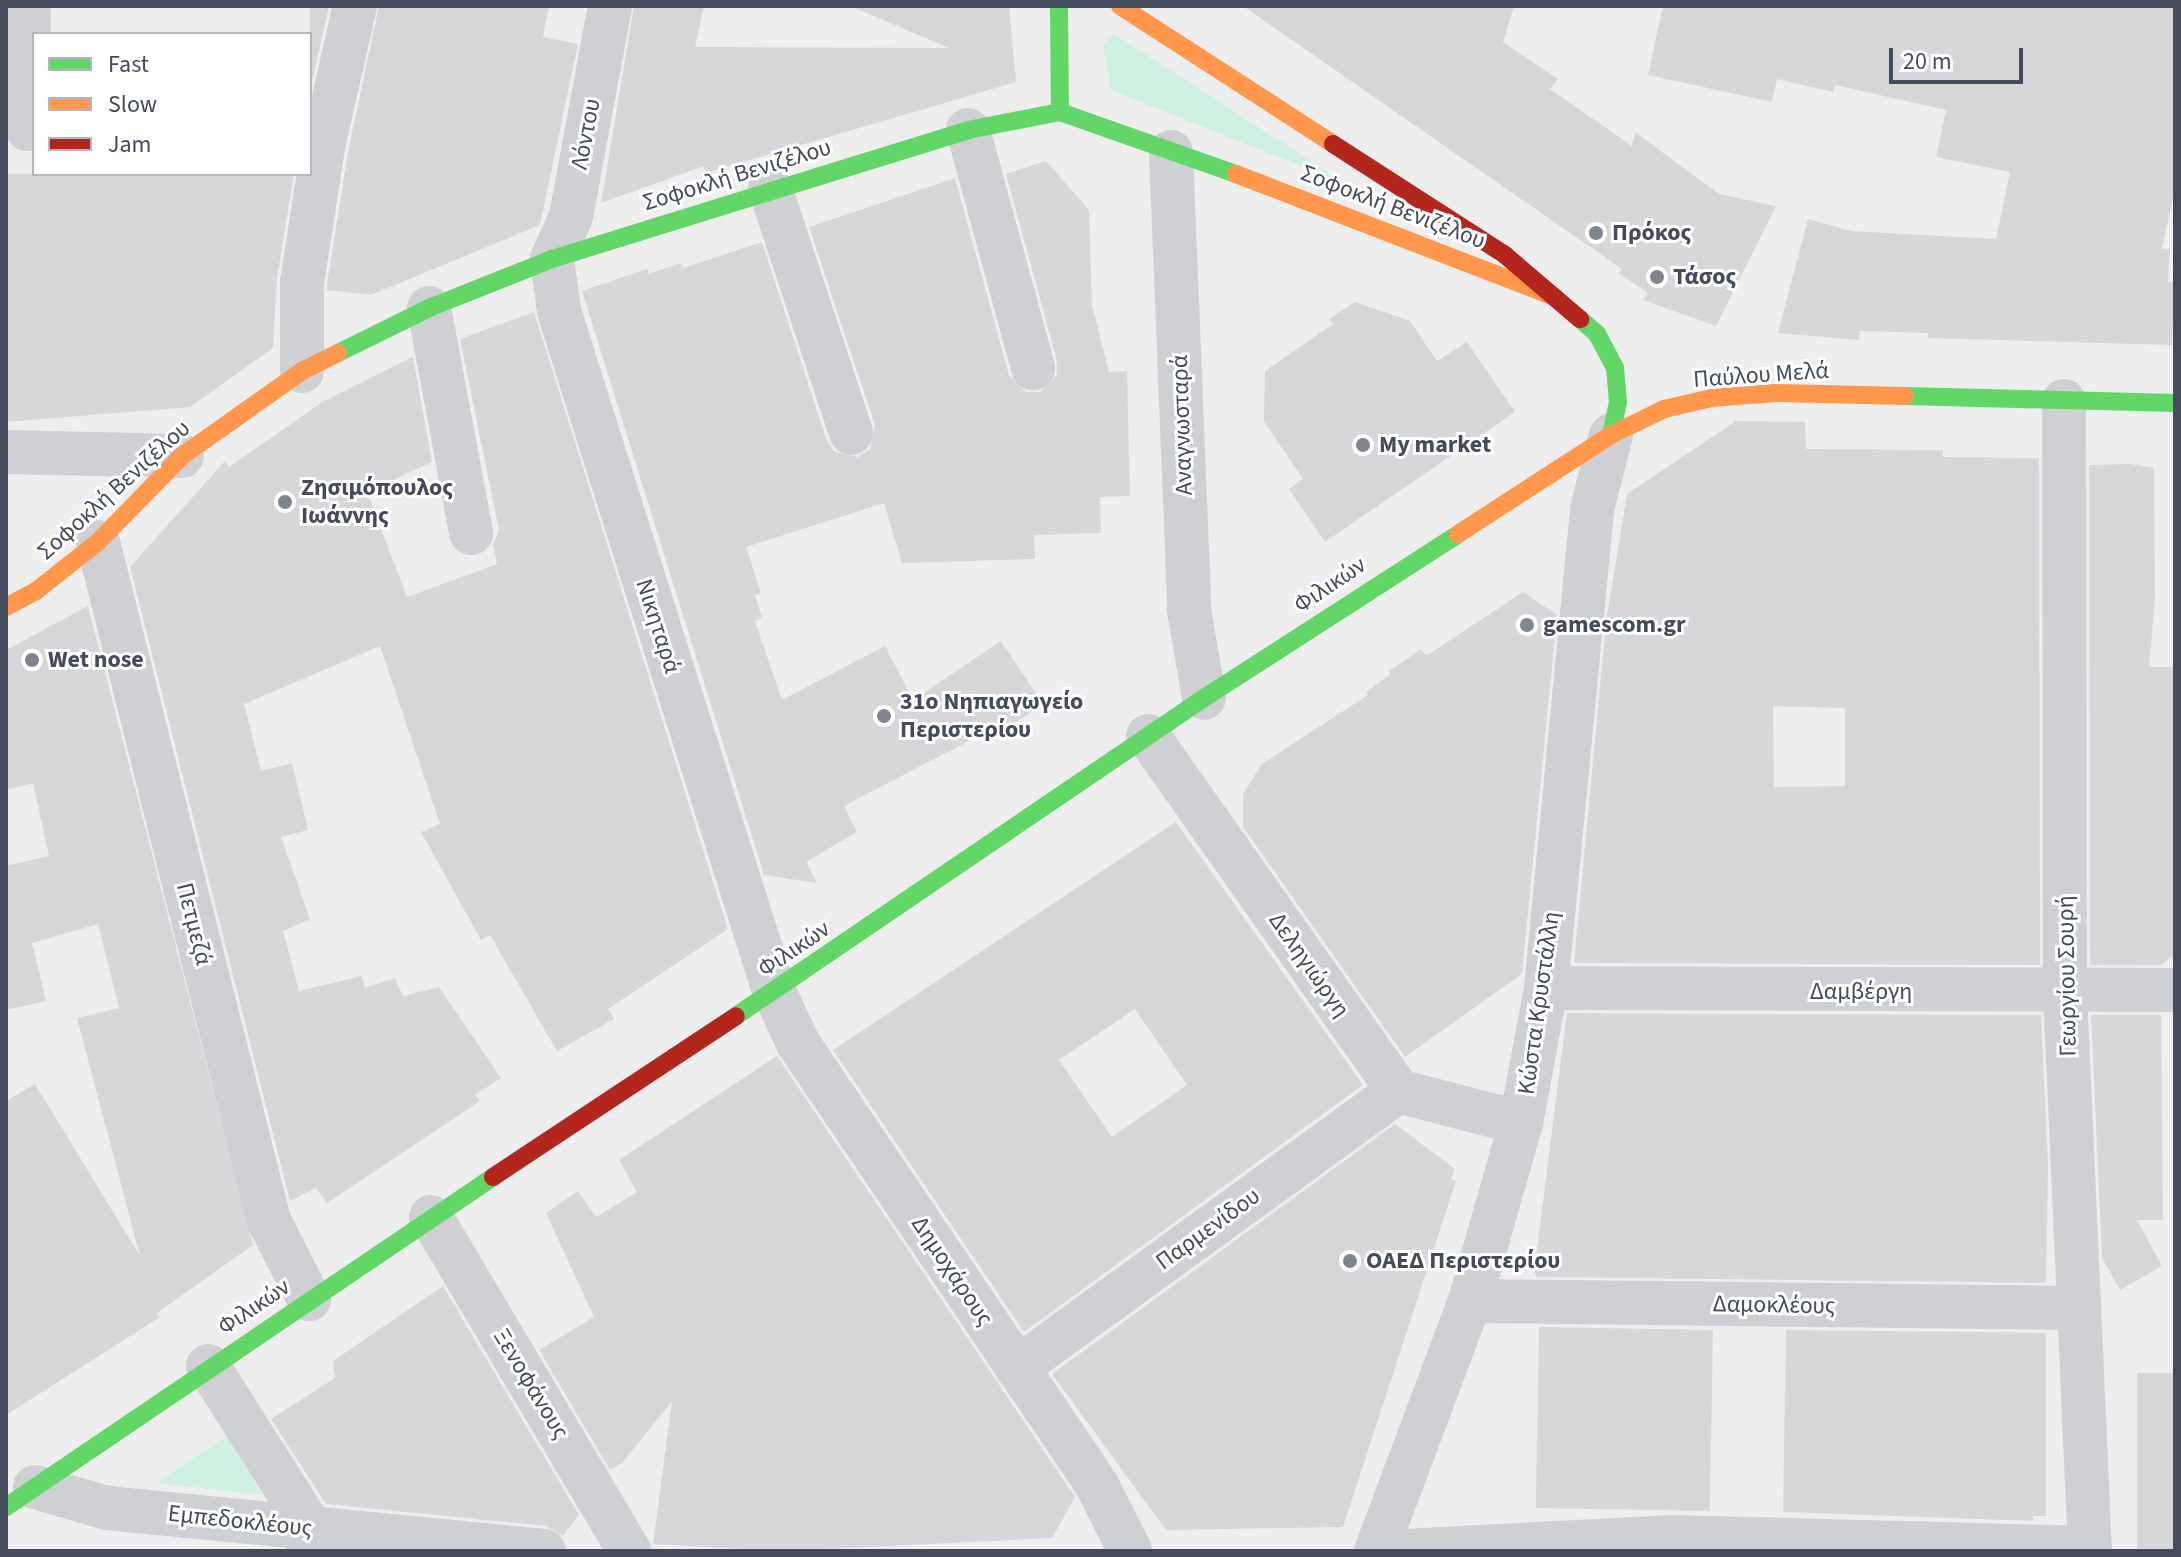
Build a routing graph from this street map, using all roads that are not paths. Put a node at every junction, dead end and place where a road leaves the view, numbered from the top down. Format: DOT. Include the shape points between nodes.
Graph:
graph roads {
  1 [pos="29,6"];
  2 [pos="355,6"];
  3 [pos="610,6"];
  4 [pos="1059,6"];
  5 [pos="1120,6"];
  6 [pos="1060,112"];
  7 [pos="22,129"];
  8 [pos="968,130"];
  9 [pos="317,142"];
  10 [pos="1171,152"];
  11 [pos="770,188"];
  12 [pos="552,259"];
  13 [pos="1555,297"];
  14 [pos="429,308"];
  15 [pos="1033,368"];
  16 [pos="302,371"];
  17 [pos="2064,401"];
  18 [pos="2175,403"];
  19 [pos="851,433"];
  20 [pos="1611,435"];
  21 [pos="6,452"];
  22 [pos="182,456"];
  23 [pos="471,533"];
  24 [pos="98,542"];
  25 [pos="6,607"];
  26 [pos="1204,698"];
  27 [pos="1148,736"];
  28 [pos="1546,988"];
  29 [pos="2175,990"];
  30 [pos="774,991"];
  31 [pos="2065,992"];
  32 [pos="1398,1091"];
  33 [pos="1521,1123"];
  34 [pos="431,1217"];
  35 [pos="309,1299"];
  36 [pos="1470,1301"];
  37 [pos="2079,1308"];
  38 [pos="208,1366"];
  39 [pos="1017,1368"];
  40 [pos="20,1497"];
  41 [pos="310,1539"];
  42 [pos="2090,1550"];
  43 [pos="544,1551"];
  44 [pos="629,1551"];
  45 [pos="1130,1551"];
  46 [pos="1376,1551"];
  47 [pos="1404,1551"];
  1 -- 7 [label="street"];
  2 -- 9 [label="street"];
  3 -- 12 [label="street, Λόντου" via="571,216"];
  4 -- 6 [label="street"];
  5 -- 13 [label="street" via="1505,255"];
  6 -- 8 [label="street, Σοφοκλή Βενιζέλου"];
  6 -- 10 [label="street, Σοφοκλή Βενιζέλου"];
  8 -- 11 [label="street, Σοφοκλή Βενιζέλου"];
  8 -- 15 [label="street"];
  9 -- 16 [label="street" via="302,282"];
  10 -- 13 [label="street, Σοφοκλή Βενιζέλου" via="1355,216"];
  10 -- 26 [label="street, Αναγνωσταρά" via="1189,610"];
  11 -- 12 [label="street, Σοφοκλή Βενιζέλου"];
  11 -- 19 [label="street"];
  12 -- 14 [label="street, Σοφοκλή Βενιζέλου"];
  12 -- 30 [label="street, Νικηταρά" via="559,311"];
  13 -- 20 [label="street" via="1597,334 1615,368 1618,402"];
  14 -- 16 [label="street, Σοφοκλή Βενιζέλου"];
  14 -- 23 [label="street"];
  16 -- 22 [label="street, Σοφοκλή Βενιζέλου"];
  17 -- 18 [label="street, Παύλου Μελά"];
  17 -- 20 [label="street, Παύλου Μελά" via="1760,394 1664,409"];
  17 -- 31 [label="street, Γεωργίου Σουρή"];
  20 -- 26 [label="street, Φιλικών"];
  20 -- 28 [label="street, Κώστα Κρυστάλλη" via="1592,509"];
  21 -- 22 [label="street"];
  22 -- 24 [label="street, Σοφοκλή Βενιζέλου"];
  24 -- 25 [label="street, Σοφοκλή Βενιζέλου" via="36,591"];
  24 -- 35 [label="street, Πετμεζά" via="269,1221"];
  26 -- 27 [label="street, Φιλικών"];
  27 -- 30 [label="street, Φιλικών"];
  27 -- 32 [label="street, Δεληγιώργη"];
  28 -- 31 [label="street, Δαμβέργη"];
  28 -- 33 [label="street, Κώστα Κρυστάλλη"];
  29 -- 31 [label="street, Δαμβέργη"];
  30 -- 34 [label="street, Φιλικών"];
  30 -- 39 [label="street, Δημοχάρους" via="798,1043"];
  31 -- 37 [label="street, Γεωργίου Σουρή"];
  32 -- 33 [label="street"];
  32 -- 39 [label="street, Παρμενίδου"];
  33 -- 36 [label="street, Κώστα Κρυστάλλη"];
  34 -- 35 [label="street, Φιλικών"];
  34 -- 44 [label="street, Ξενοφάνους"];
  35 -- 38 [label="street, Φιλικών"];
  36 -- 37 [label="street, Δαμοκλέους"];
  36 -- 46 [label="street, Κώστα Κρυστάλλη"];
  37 -- 42 [label="street, Γεωργίου Σουρή"];
  38 -- 40 [label="street, Φιλικών"];
  38 -- 41 [label="street"];
  39 -- 45 [label="street, Δημοχάρους" via="1097,1485"];
  40 -- 41 [label="street, Εμπεδοκλέους"];
  41 -- 43 [label="street, Εμπεδοκλέους"];
  42 -- 47 [label="street" via="1672,1537"];
}
